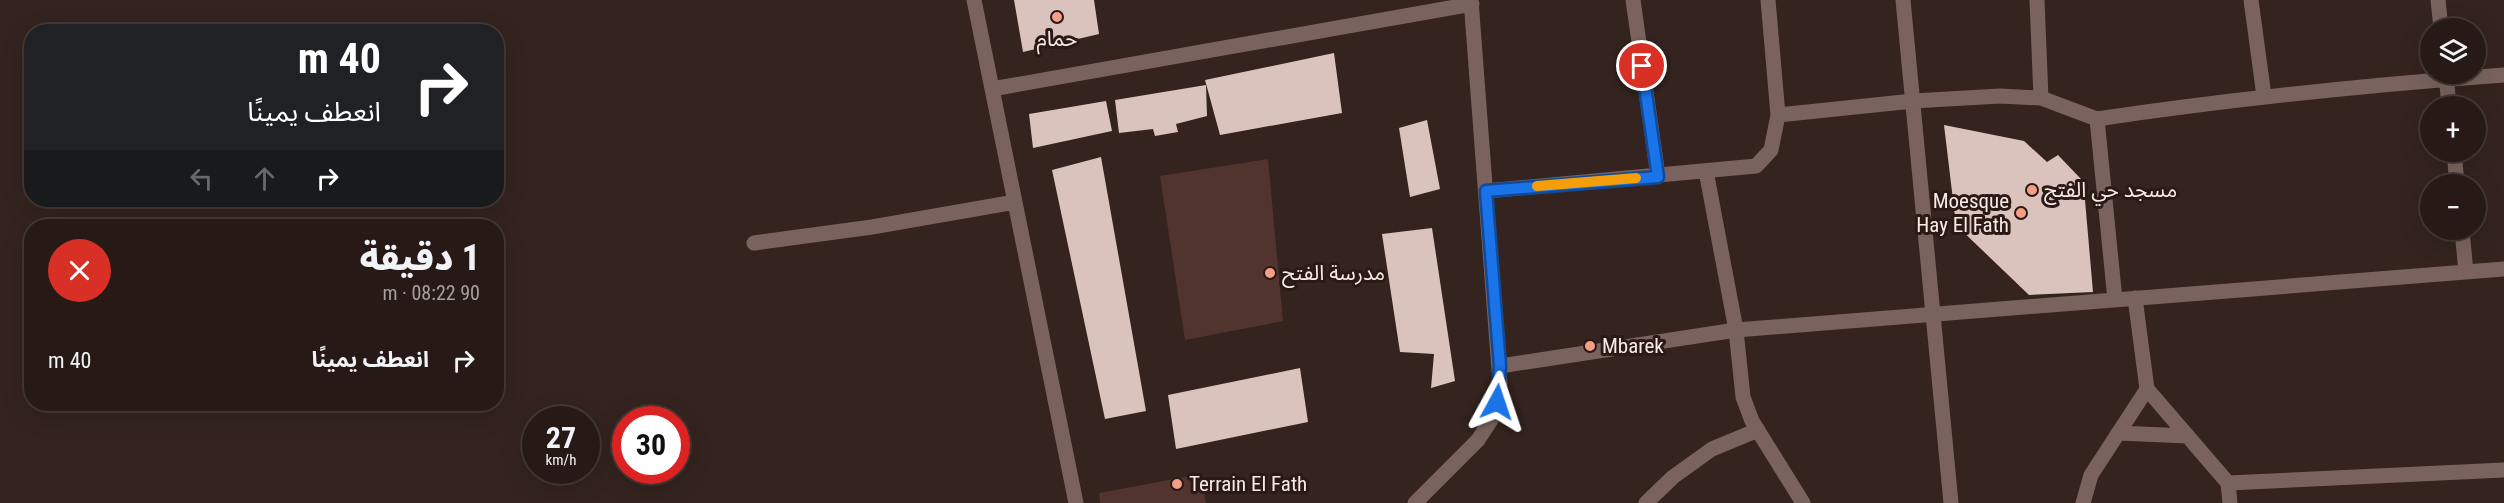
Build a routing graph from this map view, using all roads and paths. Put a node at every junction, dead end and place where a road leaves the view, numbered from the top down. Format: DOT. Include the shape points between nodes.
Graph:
graph roads {
  1 [pos="974,0"];
  2 [pos="1633,0"];
  3 [pos="1768,0"];
  4 [pos="1904,0"];
  5 [pos="2037,0"];
  6 [pos="2251,0"];
  7 [pos="2438,0"];
  8 [pos="1471,2"];
  9 [pos="2440,18"];
  10 [pos="2486,75"];
  11 [pos="2504,75"];
  12 [pos="2420,79"];
  13 [pos="992,89"];
  14 [pos="2264,96"];
  15 [pos="2041,98"];
  16 [pos="1913,101"];
  17 [pos="1778,116"];
  18 [pos="2097,119"];
  19 [pos="1706,171"];
  20 [pos="1658,177"];
  21 [pos="1486,191"];
  22 [pos="1015,202"];
  23 [pos="2463,240"];
  24 [pos="754,243"];
  25 [pos="2504,269"];
  26 [pos="2466,272"];
  27 [pos="2135,298"];
  28 [pos="2115,300"];
  29 [pos="1932,315"];
  30 [pos="1736,330"];
  31 [pos="1500,366"];
  32 [pos="2147,389"];
  33 [pos="1758,430"];
  34 [pos="2118,432"];
  35 [pos="2187,436"];
  36 [pos="2504,470"];
  37 [pos="2228,483"];
  38 [pos="1076,503"];
  39 [pos="1414,503"];
  40 [pos="1646,503"];
  41 [pos="1803,503"];
  42 [pos="1951,503"];
  43 [pos="2083,503"];
  44 [pos="2230,503"];
  1 -- 13 [label="street"];
  2 -- 20 [label="street"];
  3 -- 17 [label="street"];
  4 -- 16 [label="street"];
  5 -- 15 [label="street"];
  6 -- 14 [label="street"];
  7 -- 9 [label="street"];
  8 -- 13 [label="street"];
  8 -- 21 [label="street"];
  10 -- 11 [label="street"];
  12 -- 14 [label="street"];
  13 -- 22 [label="street"];
  14 -- 18 [label="street"];
  15 -- 16 [label="street"];
  15 -- 18 [label="street"];
  16 -- 17 [label="street"];
  16 -- 29 [label="street"];
  17 -- 19 [label="street" via="1771,150 1762,162"];
  18 -- 28 [label="street"];
  19 -- 20 [label="street"];
  19 -- 30 [label="street"];
  20 -- 21 [label="street"];
  21 -- 31 [label="street"];
  22 -- 24 [label="street"];
  22 -- 38 [label="street"];
  23 -- 26 [label="street"];
  25 -- 26 [label="street"];
  26 -- 27 [label="street"];
  27 -- 28 [label="street"];
  27 -- 32 [label="street"];
  28 -- 29 [label="street"];
  29 -- 30 [label="street"];
  29 -- 42 [label="street"];
  30 -- 31 [label="street"];
  30 -- 33 [label="street" via="1743,397"];
  31 -- 39 [label="street" via="1491,420 1478,440"];
  32 -- 34 [label="street"];
  32 -- 35 [label="street"];
  33 -- 40 [label="street" via="1712,448"];
  33 -- 41 [label="street"];
  34 -- 35 [label="street"];
  34 -- 43 [label="street" via="2091,475"];
  35 -- 37 [label="street"];
  36 -- 37 [label="street"];
  37 -- 44 [label="street"];
}
